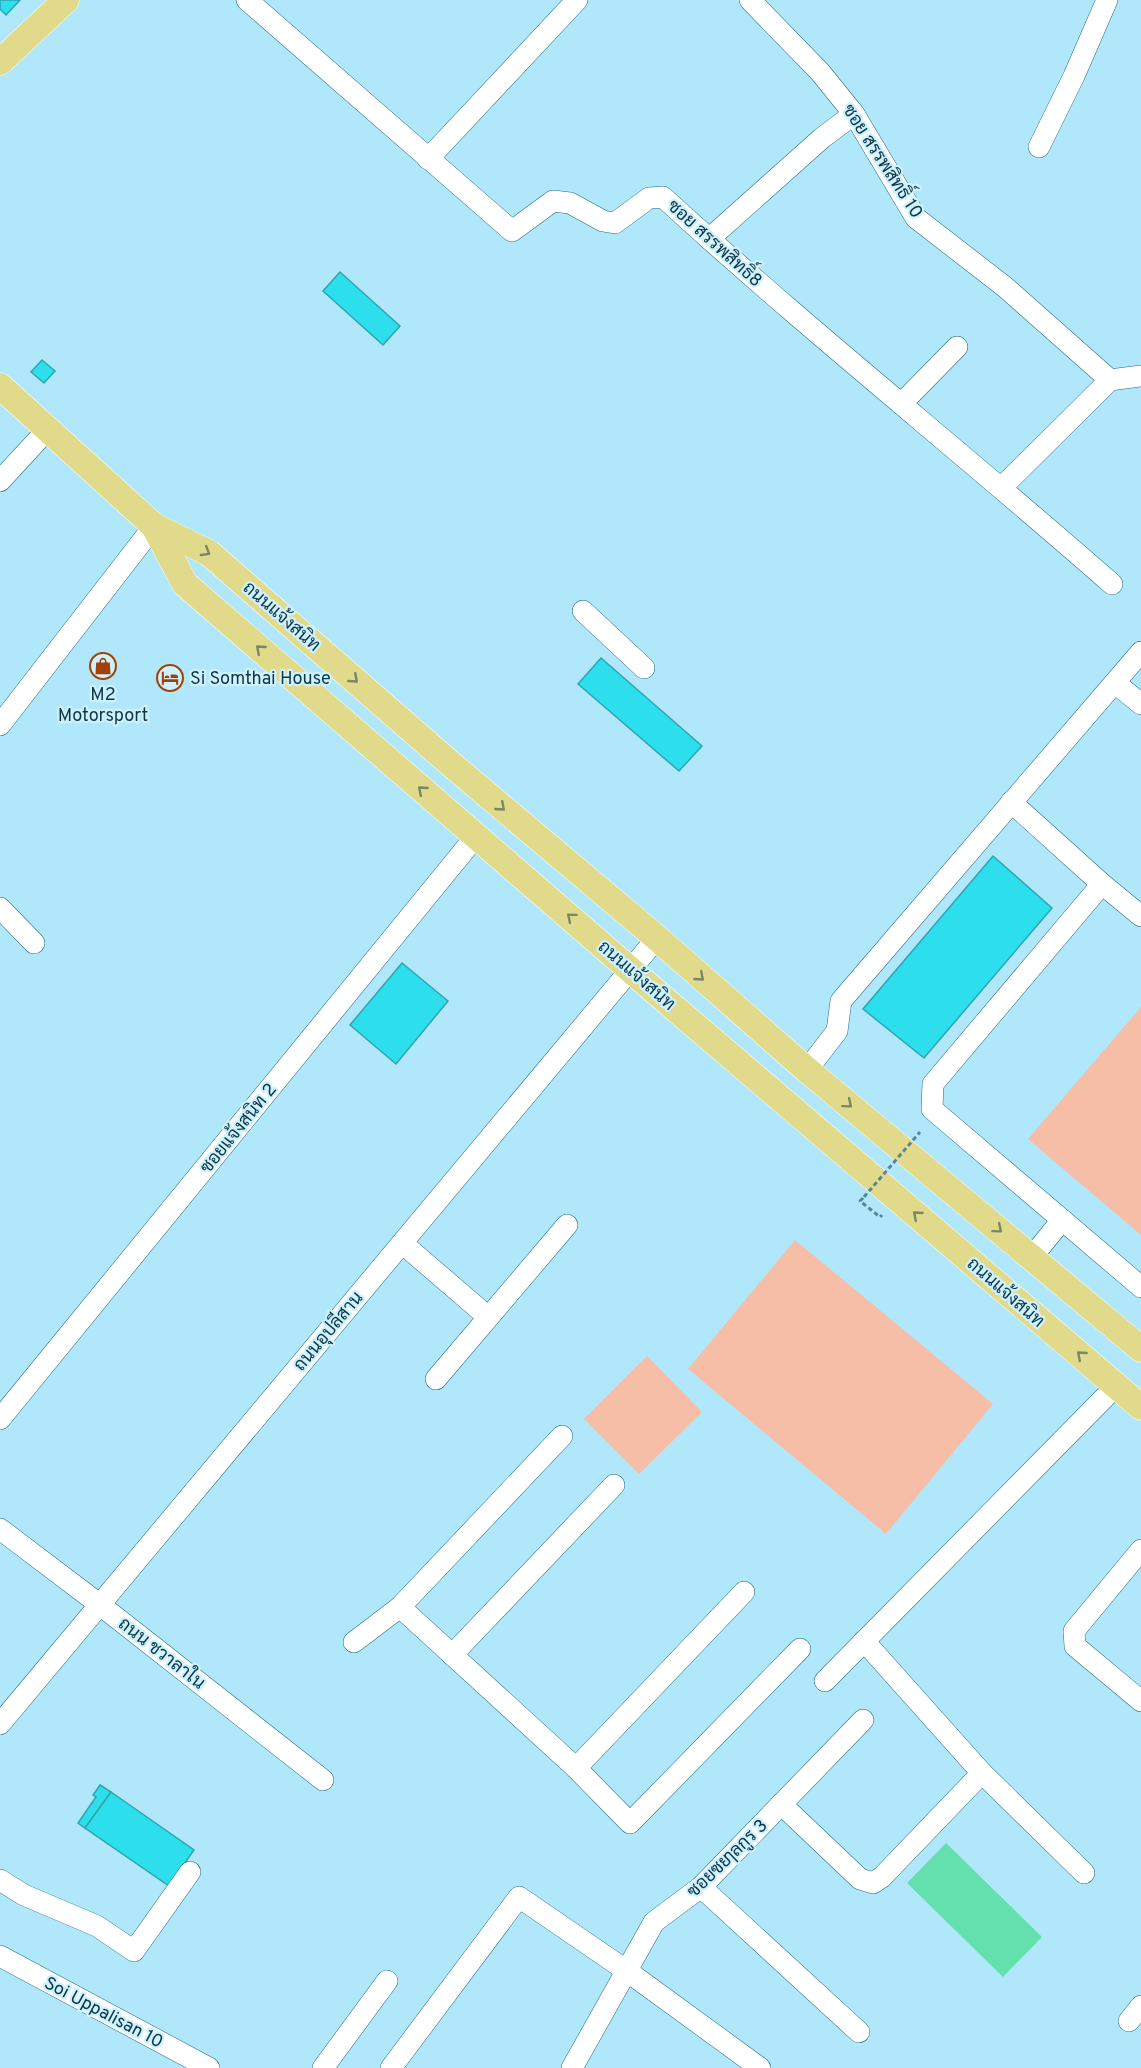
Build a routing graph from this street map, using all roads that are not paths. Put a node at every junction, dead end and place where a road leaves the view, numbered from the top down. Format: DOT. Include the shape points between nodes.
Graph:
graph roads {
  1 [pos="66,0"];
  2 [pos="247,0"];
  3 [pos="577,0"];
  4 [pos="750,0"];
  5 [pos="1107,0"];
  6 [pos="0,62"];
  7 [pos="854,114"];
  8 [pos="1039,147"];
  9 [pos="428,159"];
  10 [pos="709,239"];
  11 [pos="957,347"];
  12 [pos="1141,376"];
  13 [pos="1110,380"];
  14 [pos="0,386"];
  15 [pos="901,404"];
  16 [pos="48,429"];
  17 [pos="0,481"];
  18 [pos="1002,487"];
  19 [pos="154,526"];
  20 [pos="1112,584"];
  21 [pos="583,611"];
  22 [pos="1141,652"];
  23 [pos="644,668"];
  24 [pos="1115,683"];
  25 [pos="1141,704"];
  26 [pos="0,725"];
  27 [pos="1011,802"];
  28 [pos="476,836"];
  29 [pos="1102,884"];
  30 [pos="0,908"];
  31 [pos="1141,916"];
  32 [pos="657,938"];
  33 [pos="34,943"];
  34 [pos="631,970"];
  35 [pos="807,1070"];
  36 [pos="1062,1220"];
  37 [pos="567,1225"];
  38 [pos="402,1243"];
  39 [pos="1032,1257"];
  40 [pos="1141,1287"];
  41 [pos="487,1316"];
  42 [pos="1141,1349"];
  43 [pos="436,1379"];
  44 [pos="1116,1386"];
  45 [pos="1141,1407"];
  46 [pos="0,1419"];
  47 [pos="562,1436"];
  48 [pos="614,1485"];
  49 [pos="0,1529"];
  50 [pos="1141,1551"];
  51 [pos="744,1592"];
  52 [pos="99,1604"];
  53 [pos="400,1607"];
  54 [pos="864,1641"];
  55 [pos="354,1642"];
  56 [pos="800,1649"];
  57 [pos="452,1655"];
  58 [pos="825,1681"];
  59 [pos="1141,1701"];
  60 [pos="863,1720"];
  61 [pos="0,1724"];
  62 [pos="576,1768"];
  63 [pos="982,1773"];
  64 [pos="323,1780"];
  65 [pos="780,1804"];
  66 [pos="190,1872"];
  67 [pos="1084,1873"];
  68 [pos="0,1880"];
  69 [pos="701,1887"];
  70 [pos="0,1956"];
  71 [pos="627,1971"];
  72 [pos="387,1981"];
  73 [pos="859,2032"];
  74 [pos="732,2060"];
  75 [pos="209,2068"];
  76 [pos="323,2068"];
  77 [pos="391,2068"];
  78 [pos="572,2068"];
  79 [pos="759,2068"];
  1 -- 6 [label="main road"];
  2 -- 9 [label="street, ซอย สรรพสิทธิ์8"];
  3 -- 9 [label="street"];
  4 -- 7 [label="street, ซอย สรรพสิทธิ์ 10" via="820,72"];
  5 -- 8 [label="street"];
  7 -- 10 [label="street"];
  7 -- 13 [label="street, ซอย สรรพสิทธิ์ 10" via="916,218 1005,287"];
  9 -- 10 [label="street, ซอย สรรพสิทธิ์8" via="512,231 553,201 570,202 603,221 615,223 648,198 663,197"];
  10 -- 15 [label="street, ซอย สรรพสิทธิ์8"];
  11 -- 15 [label="street"];
  12 -- 13 [label="street"];
  13 -- 18 [label="street"];
  14 -- 16 [label="main road, ถนนแจ้งสนิท"];
  15 -- 18 [label="street, ซอย สรรพสิทธิ์8"];
  16 -- 17 [label="street"];
  16 -- 19 [label="main road, ถนนแจ้งสนิท"];
  18 -- 20 [label="street, ซอย สรรพสิทธิ์8"];
  19 -- 26 [label="street"];
  28 -- 19 [label="main road, ถนนแจ้งสนิท, one-way" via="185,584"];
  19 -- 32 [label="main road, ถนนแจ้งสนิท, one-way" via="209,553"];
  21 -- 23 [label="street"];
  22 -- 24 [label="street"];
  24 -- 25 [label="street"];
  24 -- 27 [label="street"];
  27 -- 29 [label="street"];
  27 -- 35 [label="street" via="841,1001 837,1031"];
  34 -- 28 [label="main road, ถนนแจ้งสนิท, one-way"];
  28 -- 46 [label="street, ซอยแจ้งสนิท 2"];
  29 -- 31 [label="street"];
  29 -- 36 [label="street" via="933,1084 932,1109"];
  30 -- 33 [label="street"];
  32 -- 34 [label="street, ถนนอุปลีสาน"];
  32 -- 35 [label="main road, ถนนแจ้งสนิท, one-way"];
  34 -- 38 [label="street, ถนนอุปลีสาน"];
  44 -- 34 [label="main road, ถนนแจ้งสนิท, one-way"];
  35 -- 39 [label="main road, ถนนแจ้งสนิท, one-way"];
  36 -- 39 [label="street"];
  36 -- 40 [label="street"];
  37 -- 41 [label="street"];
  38 -- 41 [label="street"];
  38 -- 52 [label="street, ถนนอุปลีสาน"];
  39 -- 42 [label="main road, ถนนแจ้งสนิท"];
  41 -- 43 [label="street"];
  44 -- 45 [label="main road, ถนนแจ้งสนิท"];
  44 -- 54 [label="street"];
  47 -- 53 [label="street"];
  48 -- 57 [label="street"];
  49 -- 52 [label="street, ถนน ชวาลาใน"];
  50 -- 59 [label="street" via="1074,1630 1075,1646"];
  51 -- 62 [label="street"];
  52 -- 61 [label="street, ถนนอุปลีสาน"];
  52 -- 64 [label="street, ถนน ชวาลาใน"];
  53 -- 55 [label="street"];
  53 -- 57 [label="street"];
  54 -- 58 [label="street"];
  54 -- 63 [label="street"];
  56 -- 62 [label="street" via="630,1823"];
  57 -- 62 [label="street"];
  60 -- 65 [label="street, ซอยซยๅลกูร 3"];
  63 -- 65 [label="street" via="873,1882 860,1879"];
  63 -- 67 [label="street"];
  65 -- 69 [label="street, ซอยซยๅลกูร 3"];
  66 -- 68 [label="street" via="134,1951 97,1926 24,1895"];
  69 -- 71 [label="street, ซอยซยๅลกูร 3" via="654,1922"];
  69 -- 73 [label="street"];
  70 -- 75 [label="street, Soi Uppalisan 10"];
  71 -- 74 [label="street"];
  71 -- 77 [label="street" via="519,1897"];
  71 -- 78 [label="street, ซอยซยๅลกูร 3"];
  72 -- 76 [label="street"];
  74 -- 79 [label="street"];
}
